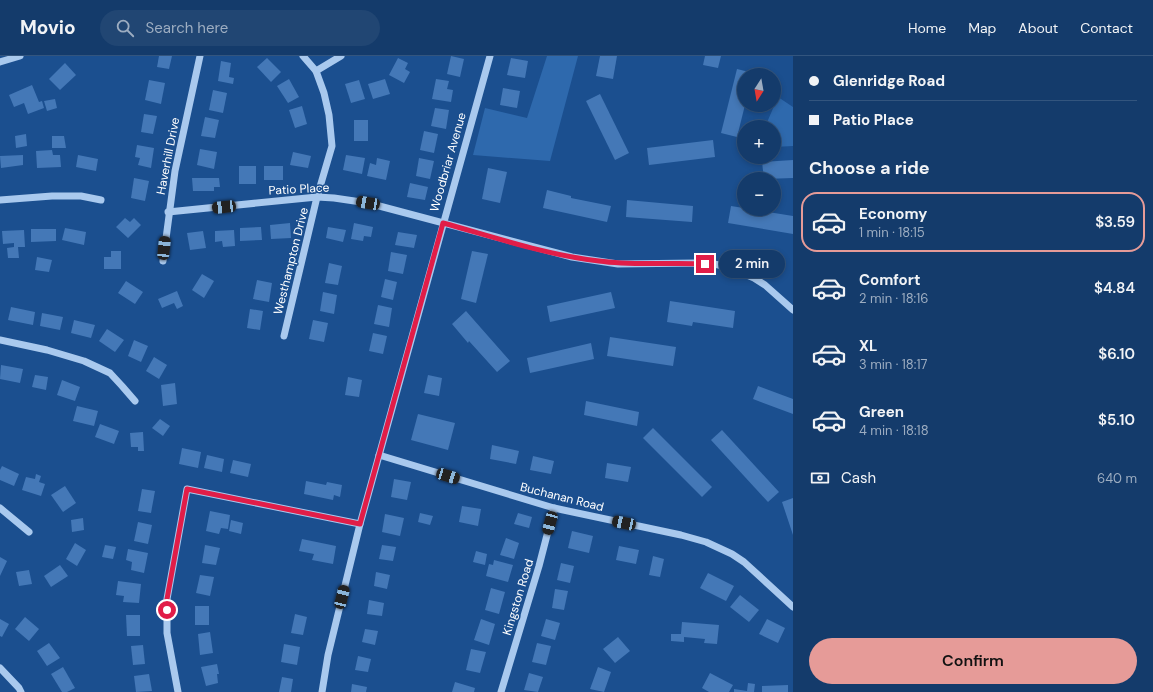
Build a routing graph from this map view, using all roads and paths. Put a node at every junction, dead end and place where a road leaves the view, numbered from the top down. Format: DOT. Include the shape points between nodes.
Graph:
graph roads {
  1 [pos="20,56"];
  2 [pos="200,56"];
  3 [pos="303,56"];
  4 [pos="341,56"];
  5 [pos="490,56"];
  6 [pos="0,62"];
  7 [pos="316,71"];
  8 [pos="317,197"];
  9 [pos="0,200"];
  10 [pos="101,200"];
  11 [pos="168,212"];
  12 [pos="443,223"];
  13 [pos="163,261"];
  14 [pos="793,310"];
  15 [pos="284,336"];
  16 [pos="0,340"];
  17 [pos="135,401"];
  18 [pos="379,455"];
  19 [pos="0,508"];
  20 [pos="554,508"];
  21 [pos="360,524"];
  22 [pos="29,532"];
  23 [pos="793,607"];
  24 [pos="0,668"];
  25 [pos="21,692"];
  26 [pos="178,692"];
  27 [pos="322,692"];
  28 [pos="501,692"];
  1 -- 6 [label="street"];
  2 -- 11 [label="street, Haverhill Drive"];
  3 -- 7 [label="street, Westhampton Drive"];
  4 -- 7 [label="street"];
  5 -- 12 [label="street, Woodbriar Avenue"];
  7 -- 8 [label="street, Westhampton Drive" via="329,115 332,146"];
  8 -- 11 [label="street, Patio Place"];
  8 -- 12 [label="street, Patio Place" via="368,203"];
  8 -- 15 [label="street, Westhampton Drive"];
  9 -- 10 [label="street" via="81,196"];
  11 -- 13 [label="street, Haverhill Drive"];
  12 -- 14 [label="street, Patio Place" via="572,257 624,264 714,264 728,267 765,285"];
  12 -- 18 [label="street, Woodbriar Avenue"];
  16 -- 17 [label="street" via="84,361 110,373"];
  18 -- 20 [label="street, Buchanan Road"];
  18 -- 21 [label="street, Woodbriar Avenue"];
  19 -- 22 [label="street"];
  20 -- 23 [label="street, Buchanan Road" via="706,542 744,562"];
  20 -- 28 [label="street, Kingston Road"];
  21 -- 26 [label="street" via="187,489 167,599 167,633"];
  21 -- 27 [label="street, Woodbriar Avenue" via="328,655"];
  24 -- 25 [label="street"];
}
